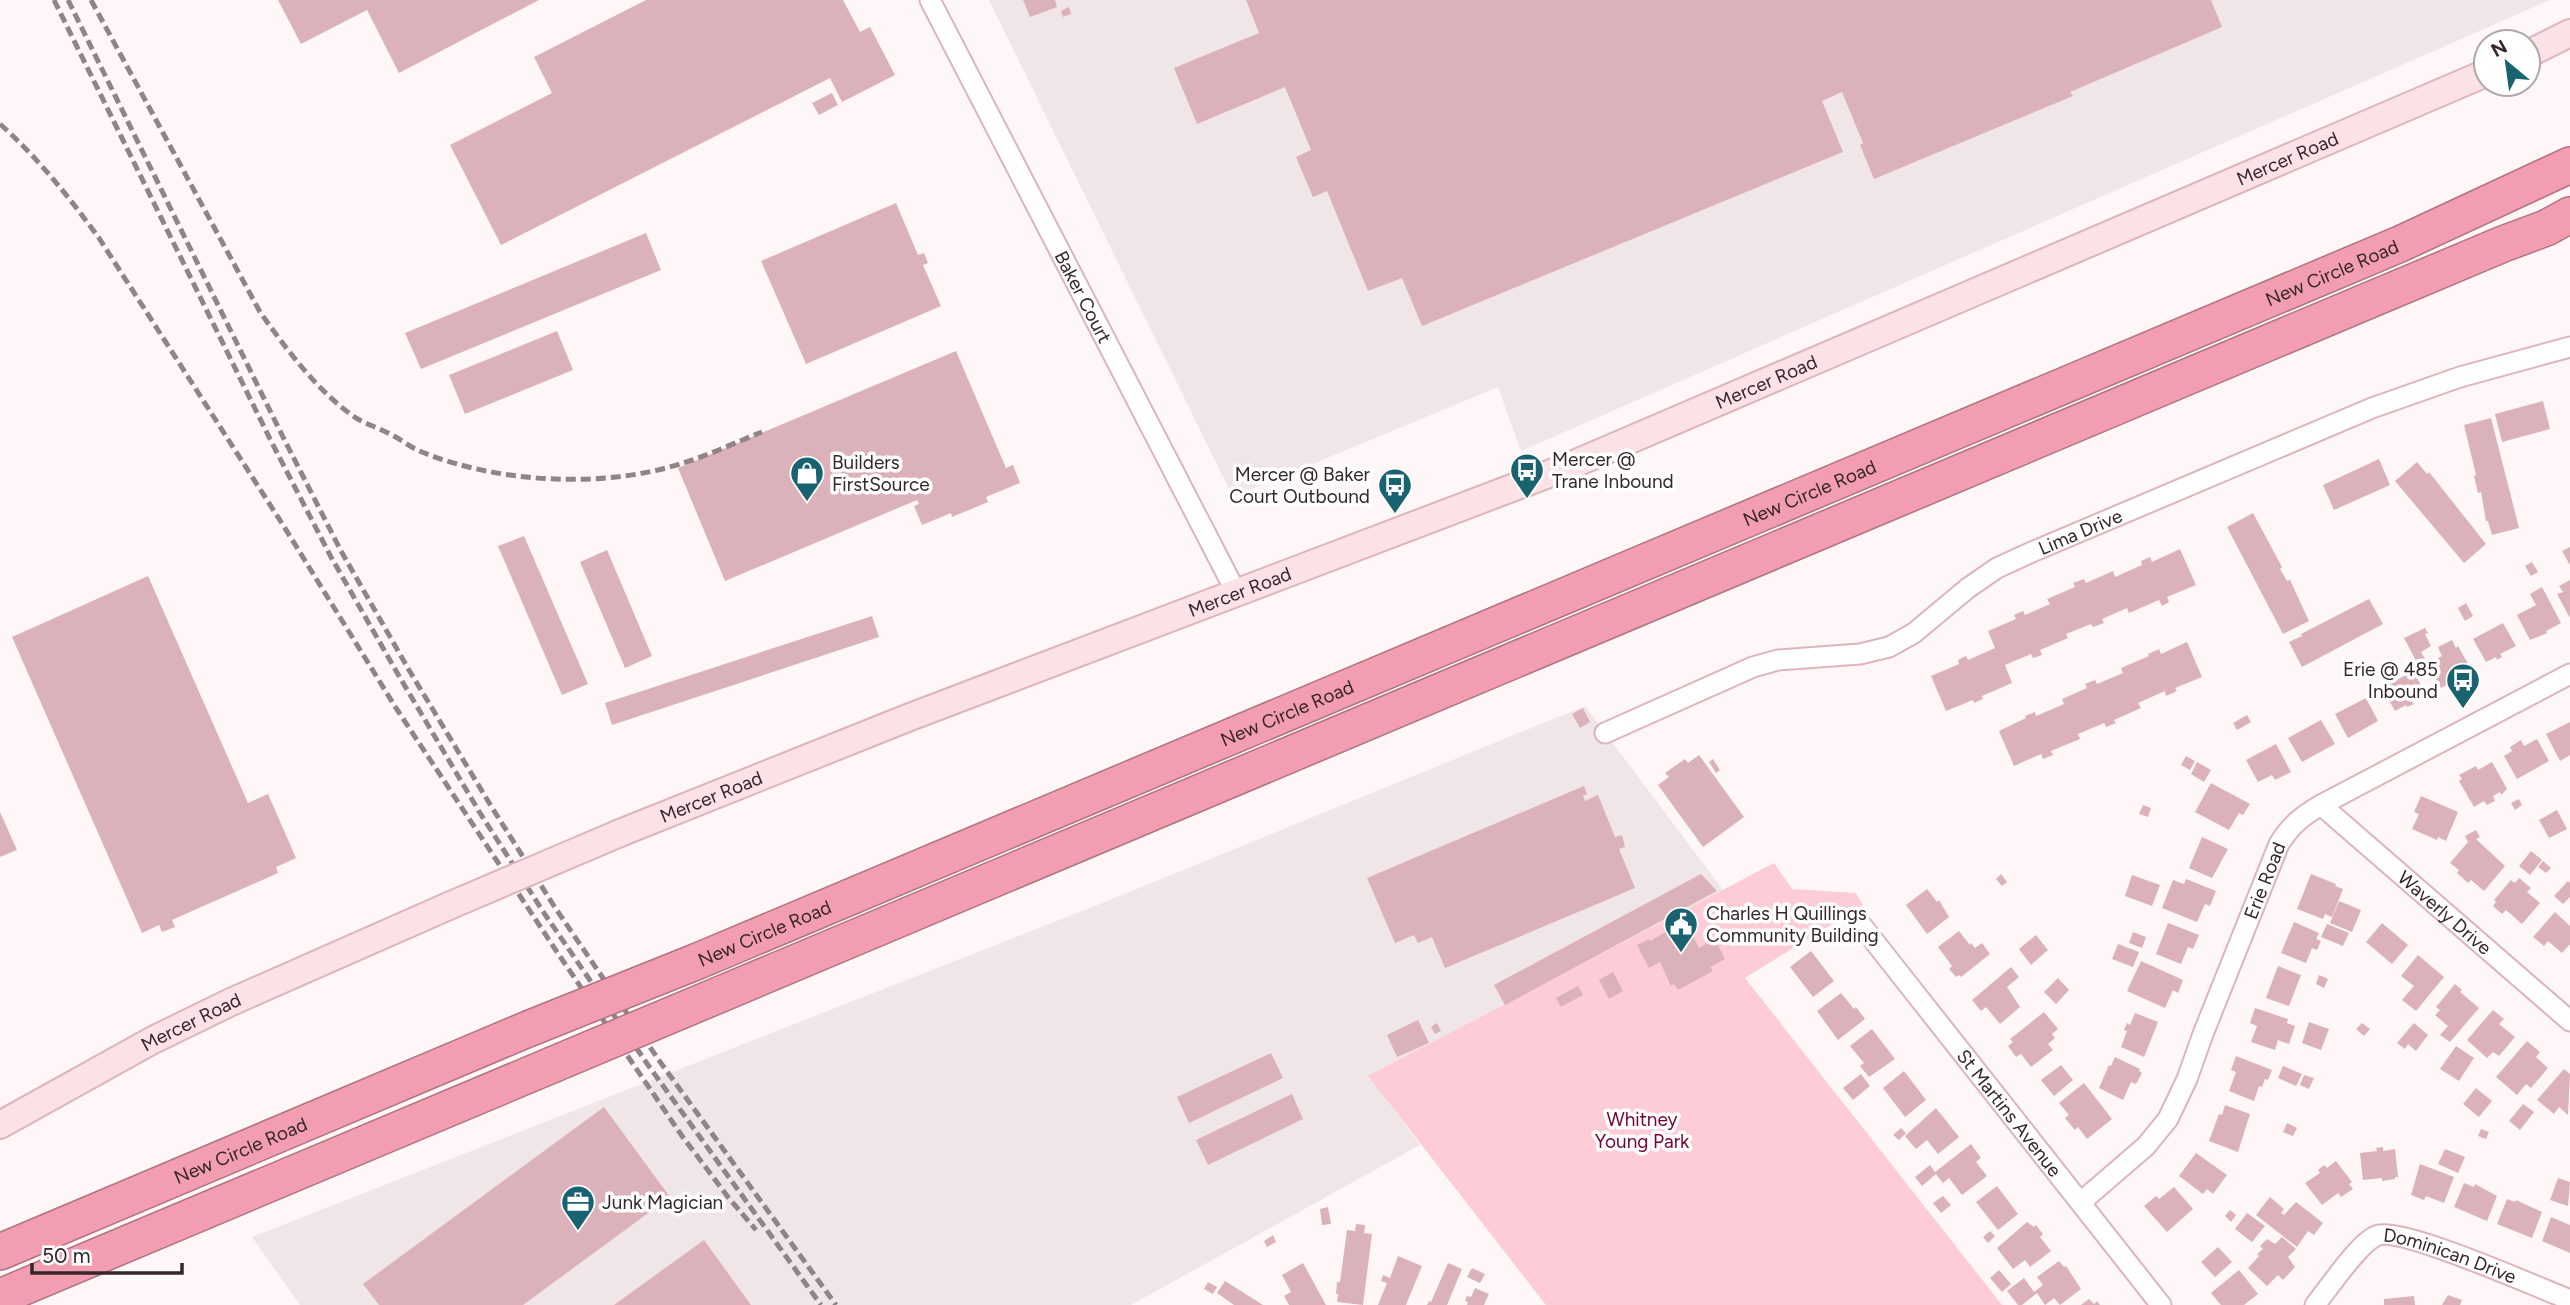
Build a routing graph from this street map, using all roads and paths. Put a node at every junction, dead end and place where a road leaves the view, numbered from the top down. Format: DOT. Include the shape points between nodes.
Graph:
graph roads {
  1 [pos="930,0"];
  2 [pos="2570,33"];
  3 [pos="2542,47"];
  4 [pos="2472,79"];
  5 [pos="2570,145"];
  6 [pos="2570,165"];
  7 [pos="2562,221"];
  8 [pos="2335,271"];
  9 [pos="2570,348"];
  10 [pos="1237,594"];
  11 [pos="2570,674"];
  12 [pos="1605,733"];
  13 [pos="2321,805"];
  14 [pos="1858,922"];
  15 [pos="2570,1021"];
  16 [pos="0,1125"];
  17 [pos="2081,1202"];
  18 [pos="0,1252"];
  19 [pos="0,1297"];
  20 [pos="2570,1300"];
  21 [pos="2161,1305"];
  22 [pos="2315,1305"];
  1 -- 10 [label="street, Baker Court"];
  2 -- 3 [label="street"];
  4 -- 10 [label="street, Mercer Road" via="1567,467"];
  5 -- 8 [label="highway"];
  6 -- 8 [label="highway, New Circle Road"];
  7 -- 19 [label="highway, New Circle Road, bridge"];
  8 -- 18 [label="highway, New Circle Road, bridge"];
  9 -- 12 [label="street, Lima Drive" via="2460,377 2372,408 2032,552 1997,568 1889,647 1753,667"];
  10 -- 16 [label="street, Mercer Road, bridge" via="910,717 451,905 153,1040"];
  11 -- 13 [label="street, Erie Road"];
  13 -- 15 [label="street, Waverly Drive"];
  13 -- 17 [label="street, Erie Road" via="2300,817 2278,844 2188,1079 2168,1119 2146,1146"];
  14 -- 17 [label="street, St Martins Avenue"];
  17 -- 21 [label="street, St Martins Avenue"];
  20 -- 22 [label="street, Dominican Drive" via="2436,1247 2387,1233 2365,1244"];
}
